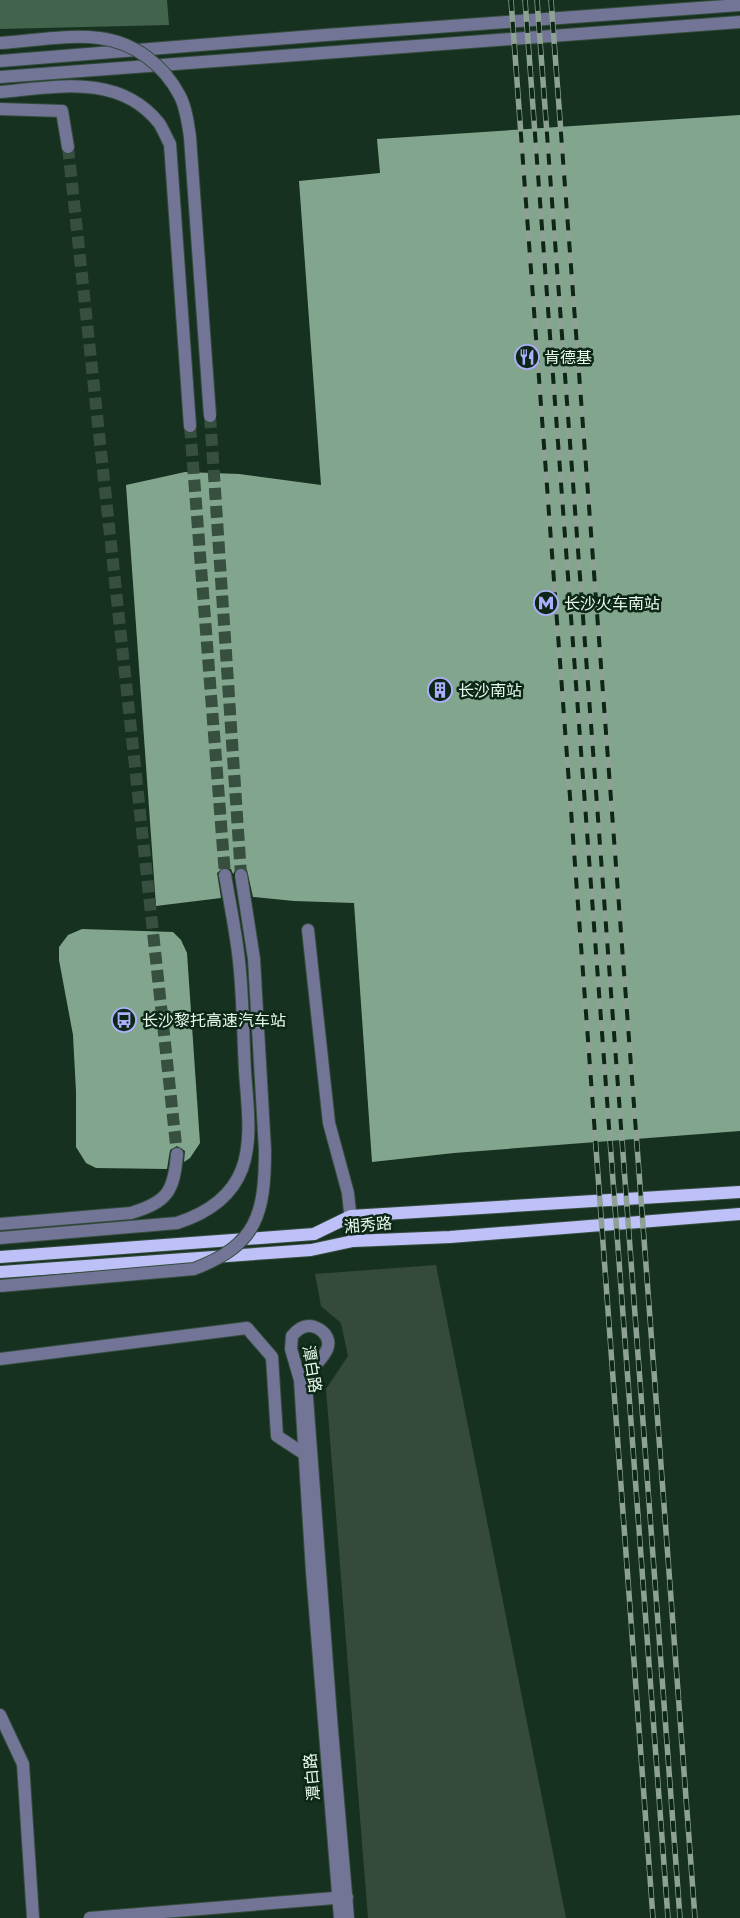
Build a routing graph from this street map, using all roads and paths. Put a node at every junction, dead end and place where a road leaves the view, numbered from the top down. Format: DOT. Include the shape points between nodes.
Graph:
graph roads {
  1 [pos="740,5"];
  2 [pos="740,22"];
  3 [pos="0,43"];
  4 [pos="0,61"];
  5 [pos="0,76"];
  6 [pos="0,92"];
  7 [pos="0,109"];
  8 [pos="68,147"];
  9 [pos="210,416"];
  10 [pos="190,426"];
  11 [pos="225,875"];
  12 [pos="241,875"];
  13 [pos="308,930"];
  14 [pos="177,1154"];
  15 [pos="740,1192"];
  16 [pos="740,1214"];
  17 [pos="351,1216"];
  18 [pos="0,1224"];
  19 [pos="0,1238"];
  20 [pos="353,1241"];
  21 [pos="0,1258"];
  22 [pos="0,1272"];
  23 [pos="0,1286"];
  24 [pos="0,1359"];
  25 [pos="307,1456"];
  26 [pos="0,1715"];
  27 [pos="343,1897"];
  28 [pos="33,1918"];
  29 [pos="90,1918"];
  30 [pos="340,1918"];
  31 [pos="348,1918"];
  1 -- 4 [label="street"];
  2 -- 5 [label="street"];
  3 -- 9 [label="street, bridge" via="74,38 120,42 161,68 181,97 190,137"];
  6 -- 10 [label="street" via="80,86 105,88 147,110 160,124 170,144"];
  7 -- 8 [label="street" via="62,111"];
  11 -- 19 [label="street" via="239,961 248,1118 246,1154 233,1185 211,1208 177,1223"];
  12 -- 23 [label="street, bridge" via="254,959 265,1150 263,1202 255,1221 244,1239 227,1253 194,1269"];
  13 -- 17 [label="street" via="330,1123"];
  14 -- 18 [label="street" via="171,1187 162,1200 150,1207 122,1214"];
  15 -- 17 [label="main road"];
  16 -- 20 [label="main road, 湘秀路" via="450,1237"];
  17 -- 20 [label="street"];
  17 -- 21 [label="main road" via="314,1234"];
  20 -- 22 [label="main road, 湘秀路" via="311,1250"];
  24 -- 25 [label="street" via="247,1328 272,1357 277,1436"];
  25 -- 25 [label="street, 潭白路" via="307,1379 328,1348 326,1335 309,1326 296,1332 291,1342 300,1380"];
  25 -- 27 [label="street, 潭白路"];
  26 -- 28 [label="street" via="23,1764"];
  27 -- 29 [label="street"];
  27 -- 30 [label="street, 潭白路"];
  27 -- 31 [label="street, 潭白路"];
}
